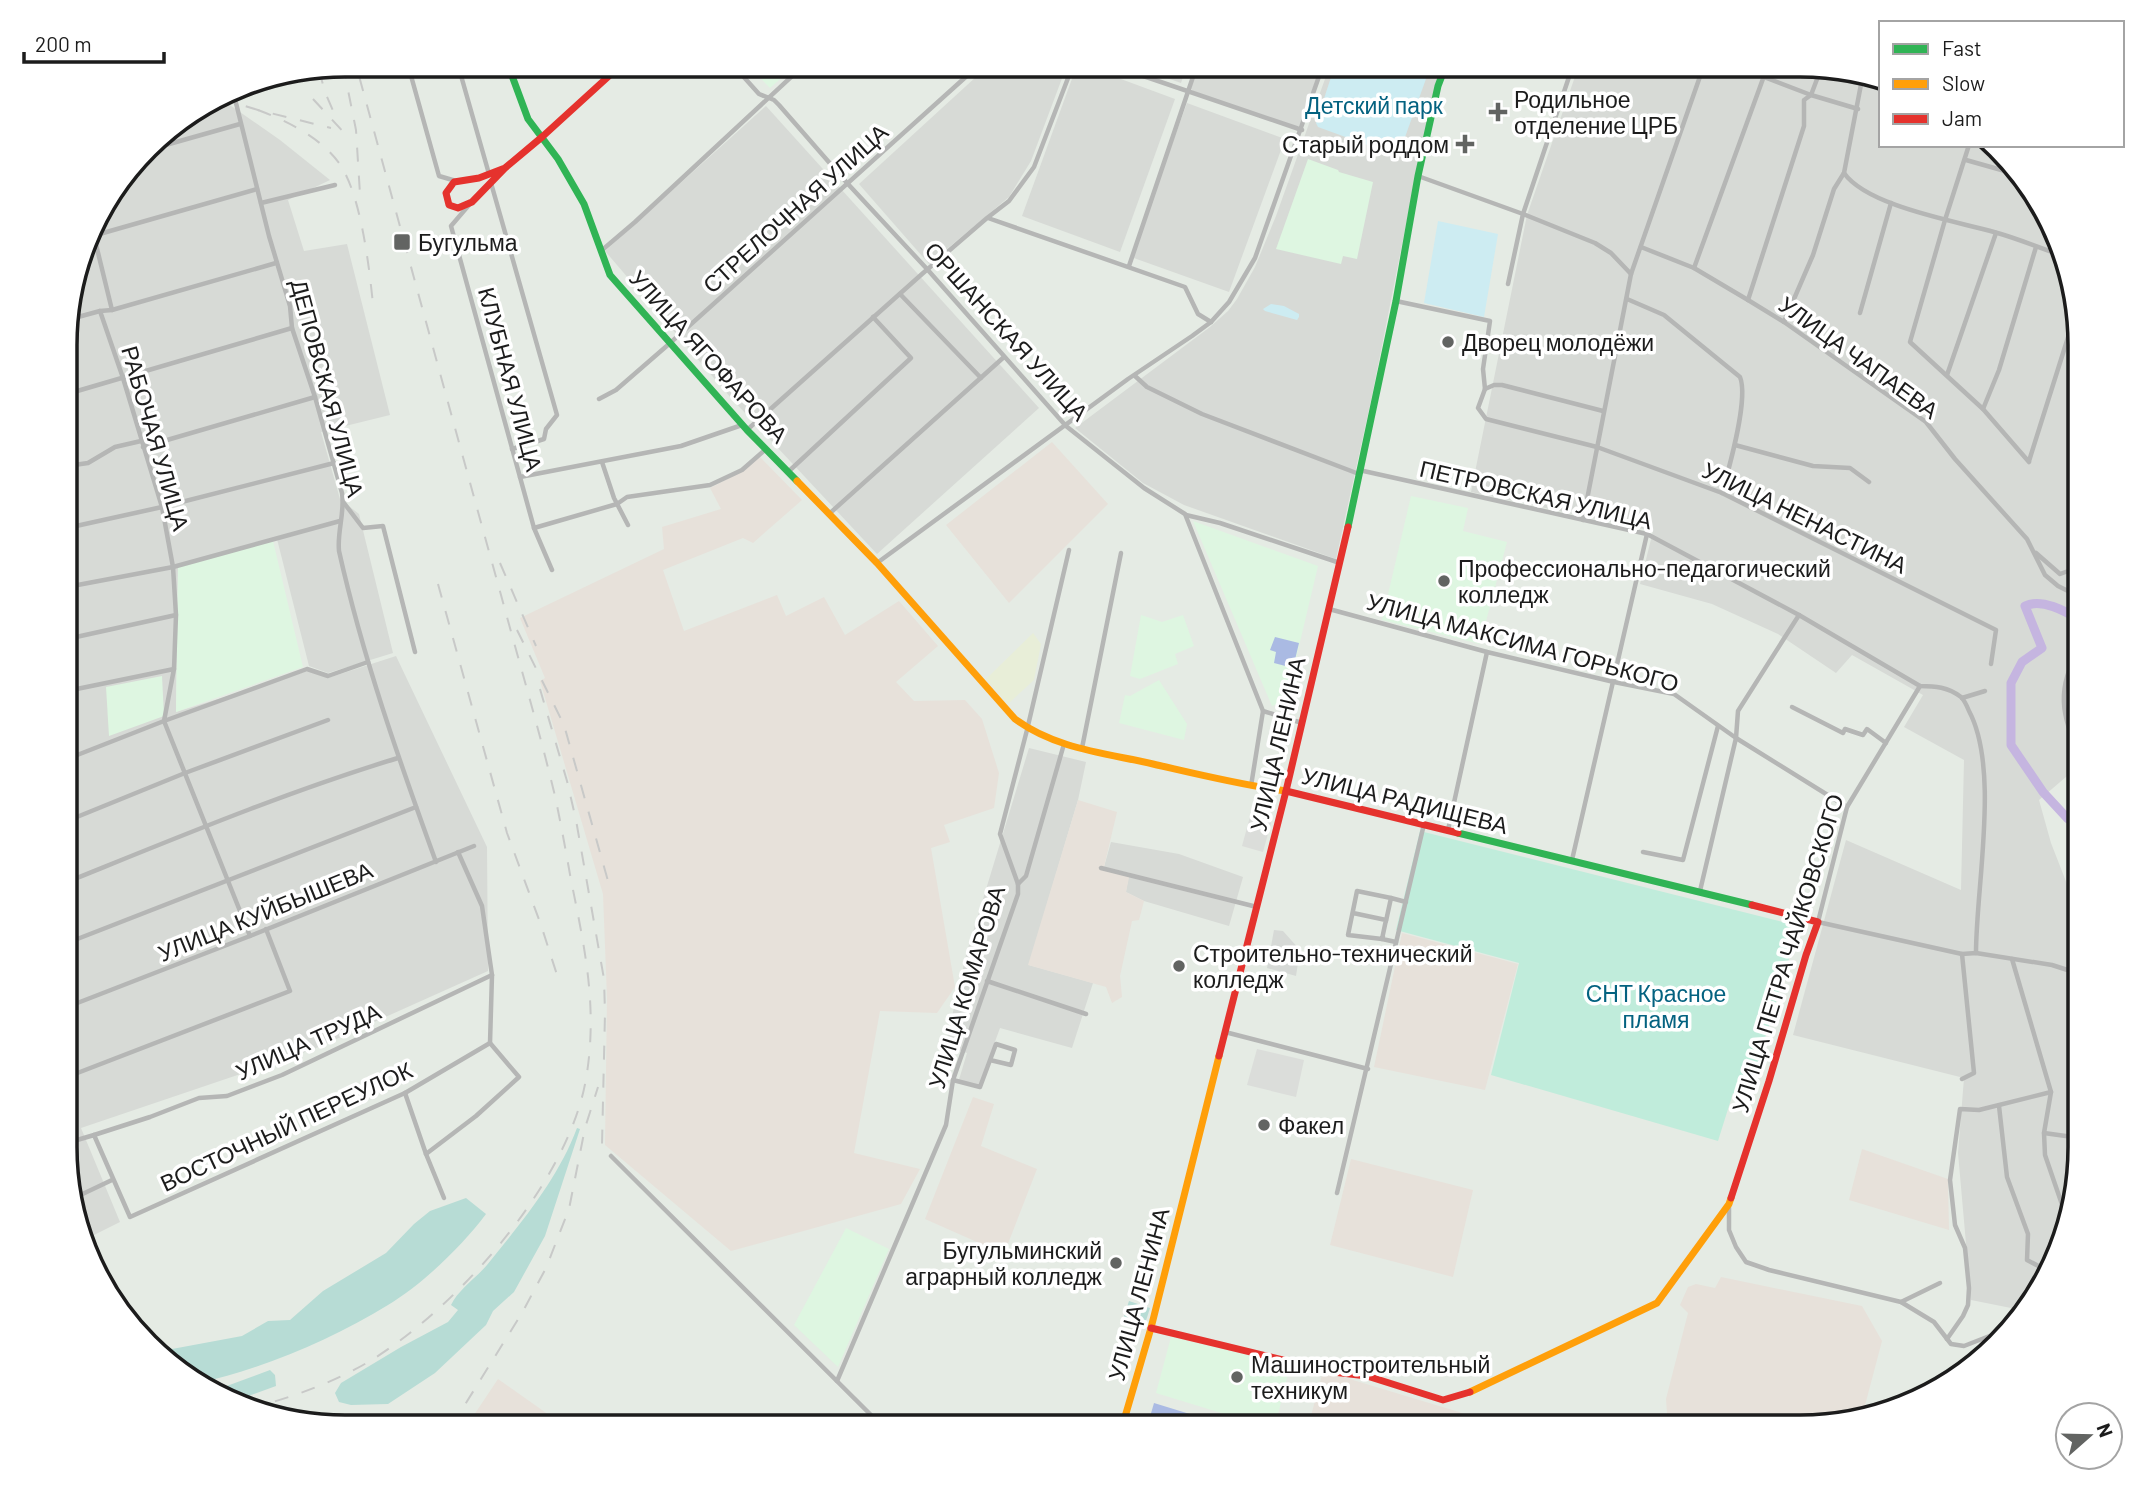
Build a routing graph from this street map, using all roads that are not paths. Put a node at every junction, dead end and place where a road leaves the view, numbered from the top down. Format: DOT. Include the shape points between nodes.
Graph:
graph roads {
  1 [pos="411,77"];
  2 [pos="461,77"];
  3 [pos="512,77"];
  4 [pos="608,77"];
  5 [pos="744,77"];
  6 [pos="790,77"];
  7 [pos="966,77"];
  8 [pos="1068,77"];
  9 [pos="1146,77"];
  10 [pos="1192,77"];
  11 [pos="1320,77"];
  12 [pos="1441,77"];
  13 [pos="1569,77"];
  14 [pos="1700,77"];
  15 [pos="1764,78"];
  16 [pos="1817,78"];
  17 [pos="1862,84"];
  18 [pos="1187,91"];
  19 [pos="1811,95"];
  20 [pos="768,97"];
  21 [pos="234,101"];
  22 [pos="1858,109"];
  23 [pos="240,124"];
  24 [pos="1302,130"];
  25 [pos="542,137"];
  26 [pos="166,145"];
  27 [pos="1969,147"];
  28 [pos="1966,160"];
  29 [pos="2004,171"];
  30 [pos="1844,173"];
  31 [pos="1418,176"];
  32 [pos="490,178"];
  33 [pos="457,181"];
  34 [pos="848,184"];
  35 [pos="335,185"];
  36 [pos="257,189"];
  37 [pos="472,202"];
  38 [pos="261,203"];
  39 [pos="1891,203"];
  40 [pos="1523,214"];
  41 [pos="987,218"];
  42 [pos="1945,220"];
  43 [pos="101,233"];
  44 [pos="1996,233"];
  45 [pos="1641,247"];
  46 [pos="2036,247"];
  47 [pos="95,249"];
  48 [pos="600,251"];
  49 [pos="2052,252"];
  50 [pos="276,263"];
  51 [pos="1129,266"];
  52 [pos="1694,268"];
  53 [pos="928,269"];
  54 [pos="1631,274"];
  55 [pos="1508,284"];
  56 [pos="900,294"];
  57 [pos="1627,299"];
  58 [pos="1748,300"];
  59 [pos="1396,301"];
  60 [pos="112,310"];
  61 [pos="100,311"];
  62 [pos="1860,313"];
  63 [pos="79,317"];
  64 [pos="873,317"];
  65 [pos="1210,321"];
  66 [pos="1784,321"];
  67 [pos="292,328"];
  68 [pos="2068,339"];
  69 [pos="669,344"];
  70 [pos="1004,357"];
  71 [pos="1947,375"];
  72 [pos="1135,376"];
  73 [pos="981,377"];
  74 [pos="123,378"];
  75 [pos="1485,390"];
  76 [pos="77,391"];
  77 [pos="315,397"];
  78 [pos="599,399"];
  79 [pos="1983,408"];
  80 [pos="1603,411"];
  81 [pos="1066,426"];
  82 [pos="745,427"];
  83 [pos="141,440"];
  84 [pos="1735,444"];
  85 [pos="143,447"];
  86 [pos="1597,447"];
  87 [pos="512,449"];
  88 [pos="766,449"];
  89 [pos="602,462"];
  90 [pos="334,463"];
  91 [pos="77,465"];
  92 [pos="788,472"];
  93 [pos="1359,472"];
  94 [pos="520,477"];
  95 [pos="1869,482"];
  96 [pos="1722,492"];
  97 [pos="343,502"];
  98 [pos="617,504"];
  99 [pos="162,507"];
  100 [pos="830,514"];
  101 [pos="1185,514"];
  102 [pos="1583,520"];
  103 [pos="340,521"];
  104 [pos="628,525"];
  105 [pos="77,526"];
  106 [pos="534,528"];
  107 [pos="1647,534"];
  108 [pos="1069,550"];
  109 [pos="2033,551"];
  110 [pos="1121,553"];
  111 [pos="877,563"];
  112 [pos="1340,563"];
  113 [pos="173,567"];
  114 [pos="552,569"];
  115 [pos="2068,571"];
  116 [pos="77,585"];
  117 [pos="2068,591"];
  118 [pos="913,603"];
  119 [pos="1328,609"];
  120 [pos="176,615"];
  121 [pos="1799,615"];
  122 [pos="77,637"];
  123 [pos="415,652"];
  124 [pos="1487,652"];
  125 [pos="368,662"];
  126 [pos="1991,664"];
  127 [pos="174,668"];
  128 [pos="2068,673"];
  129 [pos="1614,682"];
  130 [pos="1920,686"];
  131 [pos="77,689"];
  132 [pos="1985,691"];
  133 [pos="1962,698"];
  134 [pos="1792,707"];
  135 [pos="1263,711"];
  136 [pos="328,720"];
  137 [pos="164,721"];
  138 [pos="1302,723"];
  139 [pos="1718,726"];
  140 [pos="2068,728"];
  141 [pos="1027,730"];
  142 [pos="1736,738"];
  143 [pos="1886,743"];
  144 [pos="1064,744"];
  145 [pos="1082,748"];
  146 [pos="77,755"];
  147 [pos="398,758"];
  148 [pos="184,773"];
  149 [pos="1251,786"];
  150 [pos="1286,791"];
  151 [pos="416,807"];
  152 [pos="1847,807"];
  153 [pos="77,817"];
  154 [pos="1424,824"];
  155 [pos="206,827"];
  156 [pos="1448,830"];
  157 [pos="474,846"];
  158 [pos="458,852"];
  159 [pos="1643,852"];
  160 [pos="1572,860"];
  161 [pos="436,862"];
  162 [pos="1101,868"];
  163 [pos="77,879"];
  164 [pos="229,880"];
  165 [pos="1018,884"];
  166 [pos="1700,891"];
  167 [pos="1391,898"];
  168 [pos="1406,902"];
  169 [pos="1257,907"];
  170 [pos="1353,913"];
  171 [pos="1387,920"];
  172 [pos="1818,922"];
  173 [pos="266,929"];
  174 [pos="250,936"];
  175 [pos="77,939"];
  176 [pos="1382,939"];
  177 [pos="1396,942"];
  178 [pos="1976,953"];
  179 [pos="1962,954"];
  180 [pos="2012,959"];
  181 [pos="2068,970"];
  182 [pos="492,975"];
  183 [pos="987,981"];
  184 [pos="77,1001"];
  185 [pos="1086,1014"];
  186 [pos="1224,1032"];
  187 [pos="490,1043"];
  188 [pos="990,1060"];
  189 [pos="1367,1069"];
  190 [pos="77,1073"];
  191 [pos="1962,1079"];
  192 [pos="953,1080"];
  193 [pos="2051,1092"];
  194 [pos="405,1093"];
  195 [pos="1999,1106"];
  196 [pos="2044,1132"];
  197 [pos="93,1135"];
  198 [pos="2068,1136"];
  199 [pos="77,1140"];
  200 [pos="426,1154"];
  201 [pos="611,1156"];
  202 [pos="112,1180"];
  203 [pos="1337,1193"];
  204 [pos="81,1195"];
  205 [pos="444,1198"];
  206 [pos="1729,1204"];
  207 [pos="2062,1204"];
  208 [pos="2040,1267"];
  209 [pos="1940,1283"];
  210 [pos="1901,1302"];
  211 [pos="1151,1328"];
  212 [pos="1992,1335"];
  213 [pos="1947,1339"];
  214 [pos="836,1381"];
  215 [pos="871,1415"];
  216 [pos="1126,1415"];
  1 -- 33 [label="street" via="439,176"];
  2 -- 32 [label="street"];
  3 -- 25 [label="main road, УЛИЦА ЯГОФАРОВА" via="528,119"];
  4 -- 25 [label="main road"];
  5 -- 20 [label="street, ОРШАНСКАЯ УЛИЦА"];
  6 -- 20 [label="street"];
  7 -- 34 [label="street, СТРЕЛОЧНАЯ УЛИЦА"];
  8 -- 41 [label="street" via="1034,167 1009,201"];
  9 -- 18 [label="street"];
  10 -- 18 [label="street"];
  11 -- 24 [label="street"];
  12 -- 31 [label="main road, УЛИЦА ЛЕНИНА"];
  13 -- 40 [label="street"];
  14 -- 45 [label="street"];
  15 -- 19 [label="street"];
  15 -- 52 [label="street"];
  16 -- 19 [label="street"];
  17 -- 22 [label="street"];
  18 -- 24 [label="street"];
  18 -- 51 [label="street"];
  19 -- 22 [label="street"];
  19 -- 58 [label="street" via="1804,100 1804,126"];
  20 -- 34 [label="street, ОРШАНСКАЯ УЛИЦА"];
  20 -- 48 [label="street"];
  21 -- 23 [label="street, ДЕПОВСКАЯ УЛИЦА"];
  22 -- 30 [label="street"];
  23 -- 26 [label="street"];
  23 -- 36 [label="street, ДЕПОВСКАЯ УЛИЦА"];
  24 -- 65 [label="street" via="1255,258 1229,302"];
  25 -- 32 [label="main road"];
  25 -- 48 [label="main road, УЛИЦА ЯГОФАРОВА" via="584,204"];
  27 -- 28 [label="street"];
  28 -- 29 [label="street"];
  28 -- 42 [label="street"];
  30 -- 39 [label="street" via="1861,190"];
  30 -- 66 [label="street"];
  31 -- 40 [label="street"];
  31 -- 59 [label="main road, УЛИЦА ЛЕНИНА"];
  32 -- 33 [label="main road"];
  32 -- 37 [label="main road"];
  32 -- 87 [label="street" via="557,415 544,439"];
  33 -- 37 [label="main road" via="447,191 449,205 458,208"];
  34 -- 53 [label="street, ОРШАНСКАЯ УЛИЦА"];
  34 -- 69 [label="street, СТРЕЛОЧНАЯ УЛИЦА"];
  35 -- 38 [label="street"];
  36 -- 38 [label="street, ДЕПОВСКАЯ УЛИЦА"];
  36 -- 43 [label="street"];
  37 -- 87 [label="street, КЛУБНАЯ УЛИЦА" via="451,226"];
  38 -- 50 [label="street, ДЕПОВСКАЯ УЛИЦА"];
  39 -- 42 [label="street"];
  39 -- 62 [label="street"];
  40 -- 54 [label="street" via="1595,243"];
  40 -- 55 [label="street"];
  41 -- 51 [label="street"];
  41 -- 53 [label="street"];
  42 -- 44 [label="street"];
  42 -- 71 [label="street" via="1910,342"];
  44 -- 46 [label="street"];
  44 -- 71 [label="street"];
  45 -- 52 [label="street, УЛИЦА ЧАПАЕВА"];
  45 -- 54 [label="street"];
  46 -- 49 [label="street"];
  46 -- 79 [label="street"];
  47 -- 60 [label="street"];
  48 -- 69 [label="main road, УЛИЦА ЯГОФАРОВА" via="610,275"];
  50 -- 60 [label="street"];
  50 -- 67 [label="street, ДЕПОВСКАЯ УЛИЦА"];
  51 -- 65 [label="street" via="1185,287 1198,314"];
  52 -- 58 [label="street, УЛИЦА ЧАПАЕВА"];
  53 -- 56 [label="street"];
  53 -- 70 [label="street, ОРШАНСКАЯ УЛИЦА"];
  54 -- 57 [label="street"];
  56 -- 64 [label="street"];
  56 -- 73 [label="street"];
  57 -- 80 [label="street"];
  57 -- 84 [label="street" via="1664,315 1740,377 1743,389"];
  58 -- 66 [label="street, УЛИЦА ЧАПАЕВА"];
  59 -- 75 [label="street" via="1490,321 1483,369"];
  59 -- 93 [label="main road, УЛИЦА ЛЕНИНА"];
  60 -- 61 [label="street"];
  61 -- 63 [label="street"];
  61 -- 74 [label="street, РАБОЧАЯ УЛИЦА"];
  64 -- 82 [label="street"];
  64 -- 92 [label="street" via="911,358"];
  65 -- 72 [label="street"];
  66 -- 109 [label="street, УЛИЦА ЧАПАЕВА" via="1926,422"];
  67 -- 74 [label="street"];
  67 -- 77 [label="street, ДЕПОВСКАЯ УЛИЦА"];
  68 -- 79 [label="street" via="2029,462"];
  69 -- 78 [label="street, СТРЕЛОЧНАЯ УЛИЦА"];
  69 -- 82 [label="main road, УЛИЦА ЯГОФАРОВА"];
  70 -- 73 [label="street"];
  70 -- 81 [label="street, ОРШАНСКАЯ УЛИЦА"];
  71 -- 79 [label="street"];
  72 -- 81 [label="street"];
  72 -- 93 [label="street, ПЕТРОВСКАЯ УЛИЦА" via="1147,387 1202,414"];
  73 -- 100 [label="street"];
  74 -- 76 [label="street"];
  74 -- 83 [label="street, РАБОЧАЯ УЛИЦА"];
  75 -- 80 [label="street" via="1502,385"];
  75 -- 86 [label="street, УЛИЦА НЕНАСТИНА" via="1478,408 1486,419"];
  77 -- 85 [label="street"];
  77 -- 90 [label="street, ДЕПОВСКАЯ УЛИЦА"];
  80 -- 86 [label="street"];
  81 -- 101 [label="street, ОРШАНСКАЯ УЛИЦА"];
  81 -- 111 [label="street"];
  82 -- 88 [label="main road, УЛИЦА ЯГОФАРОВА"];
  82 -- 89 [label="street"];
  83 -- 85 [label="street, РАБОЧАЯ УЛИЦА"];
  83 -- 91 [label="street"];
  84 -- 95 [label="street" via="1813,466 1850,468"];
  84 -- 96 [label="street"];
  85 -- 99 [label="street, РАБОЧАЯ УЛИЦА"];
  86 -- 96 [label="street, УЛИЦА НЕНАСТИНА"];
  86 -- 102 [label="street"];
  87 -- 94 [label="street, КЛУБНАЯ УЛИЦА"];
  88 -- 92 [label="main road, УЛИЦА ЯГОФАРОВА"];
  88 -- 98 [label="street" via="743,470 710,485 642,494"];
  89 -- 94 [label="street"];
  89 -- 98 [label="street"];
  90 -- 97 [label="street, ДЕПОВСКАЯ УЛИЦА"];
  90 -- 99 [label="street"];
  92 -- 100 [label="main road, УЛИЦА ЯГОФАРОВА"];
  93 -- 102 [label="street, ПЕТРОВСКАЯ УЛИЦА"];
  93 -- 112 [label="main road, УЛИЦА ЛЕНИНА"];
  94 -- 106 [label="street, КЛУБНАЯ УЛИЦА"];
  96 -- 126 [label="street, УЛИЦА НЕНАСТИНА" via="1996,631"];
  97 -- 103 [label="street, ДЕПОВСКАЯ УЛИЦА"];
  97 -- 123 [label="street" via="363,528 383,526"];
  98 -- 104 [label="street"];
  98 -- 106 [label="street"];
  99 -- 105 [label="street"];
  99 -- 113 [label="street, РАБОЧАЯ УЛИЦА"];
  100 -- 111 [label="main road, УЛИЦА ЯГОФАРОВА"];
  101 -- 112 [label="street, ОРШАНСКАЯ УЛИЦА"];
  101 -- 135 [label="street"];
  102 -- 107 [label="street, ПЕТРОВСКАЯ УЛИЦА"];
  103 -- 113 [label="street"];
  103 -- 125 [label="street, ДЕПОВСКАЯ УЛИЦА" via="340,551"];
  106 -- 114 [label="street, КЛУБНАЯ УЛИЦА"];
  107 -- 121 [label="street, ПЕТРОВСКАЯ УЛИЦА"];
  107 -- 129 [label="street"];
  108 -- 141 [label="street, УЛИЦА КОМАРОВА"];
  109 -- 115 [label="street" via="2060,574"];
  109 -- 117 [label="street, УЛИЦА ЧАПАЕВА" via="2045,575"];
  110 -- 145 [label="street"];
  111 -- 118 [label="main road, УЛИЦА ЯГОФАРОВА"];
  112 -- 119 [label="main road, УЛИЦА ЛЕНИНА"];
  113 -- 116 [label="street"];
  113 -- 120 [label="street, РАБОЧАЯ УЛИЦА"];
  118 -- 141 [label="main road, УЛИЦА РАДИЩЕВА"];
  119 -- 124 [label="street, УЛИЦА МАКСИМА ГОРЬКОГО"];
  119 -- 138 [label="main road, УЛИЦА ЛЕНИНА"];
  120 -- 122 [label="street"];
  120 -- 127 [label="street, РАБОЧАЯ УЛИЦА"];
  121 -- 130 [label="street, ПЕТРОВСКАЯ УЛИЦА"];
  121 -- 142 [label="street" via="1738,711"];
  124 -- 129 [label="street, УЛИЦА МАКСИМА ГОРЬКОГО"];
  124 -- 156 [label="street"];
  125 -- 137 [label="street" via="328,676 307,669"];
  125 -- 147 [label="street, ДЕПОВСКАЯ УЛИЦА"];
  127 -- 131 [label="street"];
  127 -- 137 [label="street, РАБОЧАЯ УЛИЦА"];
  128 -- 140 [label="street" via="2063,711"];
  129 -- 139 [label="street, УЛИЦА МАКСИМА ГОРЬКОГО" via="1674,694"];
  129 -- 160 [label="street"];
  130 -- 133 [label="street, ПЕТРОВСКАЯ УЛИЦА" via="1940,686"];
  130 -- 143 [label="street, УЛИЦА ПЕТРА ЧАЙКОВСКОГО"];
  132 -- 133 [label="street"];
  133 -- 178 [label="street" via="1975,723 1983,759"];
  134 -- 143 [label="street" via="1843,733 1845,729 1863,735 1867,729"];
  135 -- 138 [label="street"];
  135 -- 149 [label="street"];
  136 -- 148 [label="street"];
  137 -- 146 [label="street"];
  137 -- 148 [label="street"];
  138 -- 150 [label="main road, УЛИЦА ЛЕНИНА"];
  139 -- 142 [label="street, УЛИЦА МАКСИМА ГОРЬКОГО"];
  139 -- 159 [label="street" via="1683,860"];
  141 -- 144 [label="main road, УЛИЦА РАДИЩЕВА"];
  141 -- 165 [label="street, УЛИЦА КОМАРОВА" via="1000,834"];
  142 -- 152 [label="street, УЛИЦА МАКСИМА ГОРЬКОГО"];
  142 -- 166 [label="street"];
  143 -- 152 [label="street, УЛИЦА ПЕТРА ЧАЙКОВСКОГО"];
  144 -- 145 [label="main road, УЛИЦА РАДИЩЕВА"];
  144 -- 165 [label="street" via="1026,876"];
  145 -- 149 [label="main road, УЛИЦА РАДИЩЕВА"];
  147 -- 151 [label="street, ДЕПОВСКАЯ УЛИЦА"];
  147 -- 155 [label="street"];
  148 -- 153 [label="street"];
  148 -- 155 [label="street"];
  149 -- 150 [label="main road, УЛИЦА РАДИЩЕВА"];
  150 -- 154 [label="main road, УЛИЦА РАДИЩЕВА"];
  150 -- 169 [label="main road, УЛИЦА ЛЕНИНА"];
  151 -- 161 [label="street, ДЕПОВСКАЯ УЛИЦА"];
  151 -- 164 [label="street"];
  152 -- 172 [label="street, УЛИЦА ПЕТРА ЧАЙКОВСКОГО"];
  154 -- 156 [label="main road, УЛИЦА РАДИЩЕВА"];
  154 -- 168 [label="street"];
  155 -- 163 [label="street"];
  155 -- 164 [label="street"];
  156 -- 160 [label="main road, УЛИЦА РАДИЩЕВА"];
  157 -- 158 [label="street, УЛИЦА КУЙБЫШЕВА"];
  158 -- 161 [label="street, УЛИЦА КУЙБЫШЕВА"];
  158 -- 182 [label="street" via="482,906"];
  160 -- 166 [label="main road, УЛИЦА РАДИЩЕВА"];
  161 -- 173 [label="street, УЛИЦА КУЙБЫШЕВА"];
  162 -- 169 [label="street"];
  164 -- 174 [label="street"];
  164 -- 175 [label="street"];
  165 -- 183 [label="street, УЛИЦА КОМАРОВА"];
  166 -- 172 [label="main road, УЛИЦА РАДИЩЕВА"];
  167 -- 168 [label="street"];
  167 -- 170 [label="street" via="1357,891"];
  167 -- 171 [label="street"];
  168 -- 177 [label="street"];
  169 -- 186 [label="main road, УЛИЦА ЛЕНИНА"];
  170 -- 171 [label="street"];
  170 -- 176 [label="street" via="1348,935"];
  171 -- 176 [label="street"];
  172 -- 179 [label="street"];
  172 -- 206 [label="main road, УЛИЦА ПЕТРА ЧАЙКОВСКОГО"];
  173 -- 174 [label="street, УЛИЦА КУЙБЫШЕВА"];
  173 -- 190 [label="street" via="290,991"];
  174 -- 184 [label="street, УЛИЦА КУЙБЫШЕВА"];
  176 -- 177 [label="street"];
  177 -- 189 [label="street"];
  178 -- 179 [label="street"];
  178 -- 180 [label="street"];
  179 -- 191 [label="street" via="1974,1073"];
  180 -- 181 [label="street"];
  180 -- 193 [label="street"];
  182 -- 187 [label="street"];
  182 -- 197 [label="street, УЛИЦА ТРУДА" via="282,1075"];
  183 -- 185 [label="street"];
  183 -- 192 [label="street, УЛИЦА КОМАРОВА"];
  186 -- 189 [label="street"];
  186 -- 211 [label="main road, УЛИЦА ЛЕНИНА"];
  187 -- 194 [label="street, ВОСТОЧНЫЙ ПЕРЕУЛОК"];
  187 -- 200 [label="street" via="519,1077"];
  188 -- 188 [label="street" via="996,1044 1015,1050 1011,1065"];
  188 -- 192 [label="street" via="980,1087"];
  189 -- 203 [label="street"];
  192 -- 214 [label="street, УЛИЦА КОМАРОВА" via="946,1125"];
  193 -- 195 [label="street"];
  193 -- 196 [label="street"];
  194 -- 200 [label="street"];
  194 -- 202 [label="street, ВОСТОЧНЫЙ ПЕРЕУЛОК" via="130,1217"];
  195 -- 208 [label="street" via="2007,1177 2028,1234 2027,1260"];
  195 -- 213 [label="street" via="1960,1109 1950,1180 1969,1288 1968,1305"];
  196 -- 198 [label="street"];
  196 -- 207 [label="street" via="2045,1155"];
  197 -- 199 [label="street, УЛИЦА ТРУДА"];
  197 -- 202 [label="street"];
  200 -- 205 [label="street"];
  201 -- 214 [label="street"];
  202 -- 204 [label="street"];
  206 -- 210 [label="street, УЛИЦА ПЕТРА ЧАЙКОВСКОГО" via="1729,1230 1746,1262"];
  206 -- 211 [label="main road, УЛИЦА ПЕТРА ЧАЙКОВСКОГО" via="1657,1303 1461,1396 1443,1400 1367,1376"];
  209 -- 210 [label="street"];
  210 -- 213 [label="street, УЛИЦА ПЕТРА ЧАЙКОВСКОГО" via="1934,1322"];
  211 -- 216 [label="main road, УЛИЦА ЛЕНИНА"];
  212 -- 213 [label="street" via="1964,1346"];
  214 -- 215 [label="street"];
}
